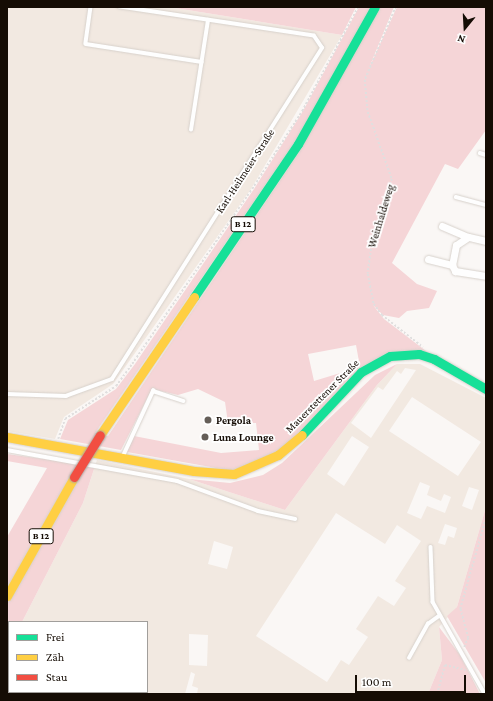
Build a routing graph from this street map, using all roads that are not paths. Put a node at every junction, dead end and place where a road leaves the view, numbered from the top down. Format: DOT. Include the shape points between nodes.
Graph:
graph roads {
  1 [pos="91,7"];
  2 [pos="119,7"];
  3 [pos="375,7"];
  4 [pos="208,20"];
  5 [pos="202,62"];
  6 [pos="191,130"];
  7 [pos="480,153"];
  8 [pos="486,155"];
  9 [pos="456,197"];
  10 [pos="486,205"];
  11 [pos="442,226"];
  12 [pos="468,237"];
  13 [pos="486,241"];
  14 [pos="428,260"];
  15 [pos="452,265"];
  16 [pos="486,276"];
  17 [pos="486,389"];
  18 [pos="7,394"];
  19 [pos="183,401"];
  20 [pos="7,437"];
  21 [pos="7,450"];
  22 [pos="122,456"];
  23 [pos="295,519"];
  24 [pos="431,547"];
  25 [pos="7,596"];
  26 [pos="439,616"];
  27 [pos="409,658"];
  28 [pos="485,694"];
  1 -- 5 [label="lane" via="86,44"];
  2 -- 4 [label="lane, Karl-Heilmeier-Straße"];
  3 -- 25 [label="main road, B 12, bridge" via="298,144 100,434"];
  4 -- 5 [label="lane"];
  4 -- 18 [label="lane, Karl-Heilmeier-Straße" via="314,36 322,48 112,379 66,396"];
  5 -- 6 [label="lane"];
  7 -- 8 [label="lane"];
  9 -- 10 [label="lane"];
  11 -- 12 [label="street"];
  12 -- 13 [label="street"];
  12 -- 15 [label="street" via="456,245"];
  14 -- 15 [label="street"];
  15 -- 16 [label="street" via="455,272"];
  17 -- 22 [label="main road, Mauerstettener Straße" via="434,359 401,354 378,361 362,372 278,455 245,471 220,474"];
  19 -- 22 [label="lane" via="153,391"];
  20 -- 22 [label="main road, Mauerstettener Straße"];
  21 -- 23 [label="lane" via="177,481 258,511"];
  24 -- 26 [label="lane" via="433,602"];
  26 -- 27 [label="lane" via="428,624"];
  26 -- 28 [label="lane" via="462,651"];
}
